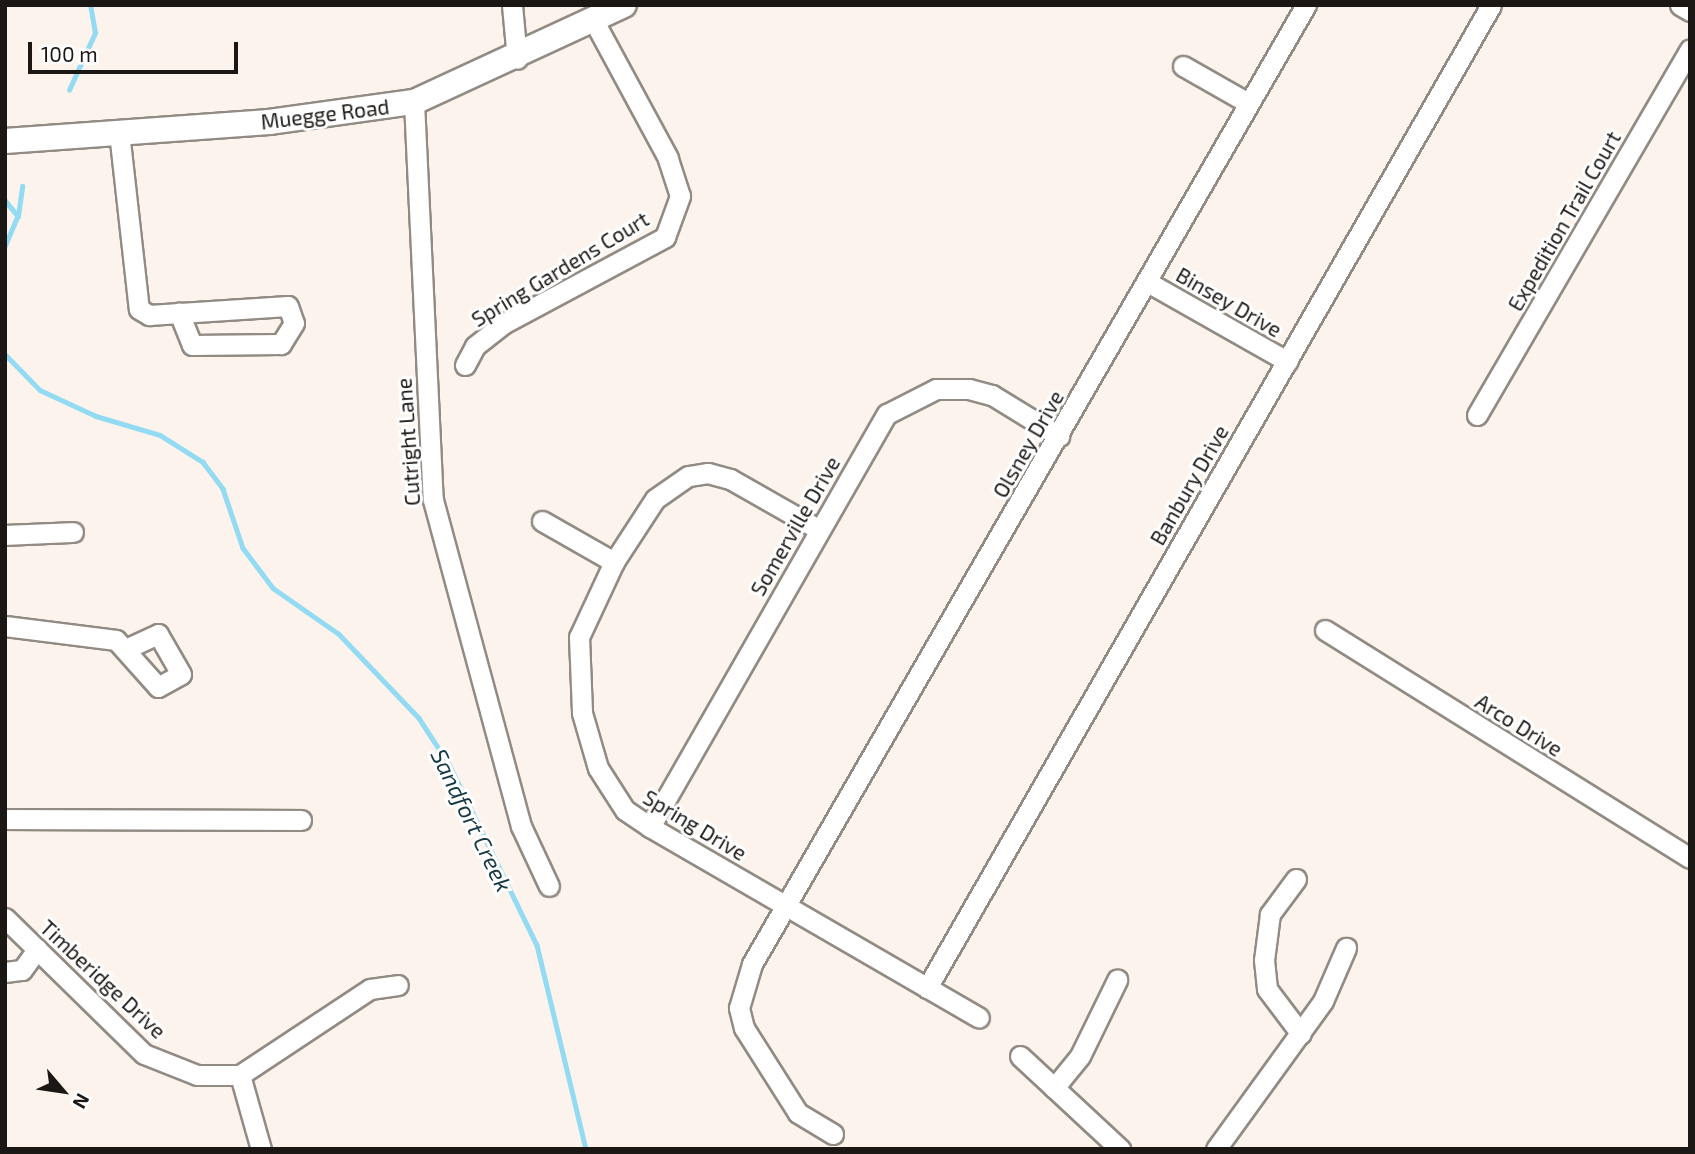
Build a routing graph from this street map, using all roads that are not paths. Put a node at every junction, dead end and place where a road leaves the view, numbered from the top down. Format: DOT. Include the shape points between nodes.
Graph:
graph roads {
  1 [pos="512,5"];
  2 [pos="624,5"];
  3 [pos="1306,5"];
  4 [pos="1491,5"];
  5 [pos="1680,5"];
  6 [pos="1690,11"];
  7 [pos="594,21"];
  8 [pos="1690,50"];
  9 [pos="517,59"];
  10 [pos="1183,66"];
  11 [pos="414,102"];
  12 [pos="1248,103"];
  13 [pos="119,132"];
  14 [pos="5,141"];
  15 [pos="1149,283"];
  16 [pos="179,313"];
  17 [pos="1287,361"];
  18 [pos="464,365"];
  19 [pos="1477,415"];
  20 [pos="1059,436"];
  21 [pos="542,521"];
  22 [pos="818,530"];
  23 [pos="73,532"];
  24 [pos="5,535"];
  25 [pos="614,562"];
  26 [pos="5,626"];
  27 [pos="1325,630"];
  28 [pos="128,648"];
  29 [pos="5,819"];
  30 [pos="301,820"];
  31 [pos="650,827"];
  32 [pos="1690,859"];
  33 [pos="1296,879"];
  34 [pos="549,886"];
  35 [pos="786,905"];
  36 [pos="5,918"];
  37 [pos="1346,948"];
  38 [pos="37,949"];
  39 [pos="5,972"];
  40 [pos="1117,980"];
  41 [pos="398,985"];
  42 [pos="927,988"];
  43 [pos="979,1018"];
  44 [pos="1301,1034"];
  45 [pos="1020,1056"];
  46 [pos="240,1075"];
  47 [pos="1054,1088"];
  48 [pos="834,1134"];
  49 [pos="261,1149"];
  50 [pos="1120,1149"];
  51 [pos="1216,1149"];
  1 -- 9 [label="street"];
  2 -- 7 [label="main road, Muegge Road"];
  3 -- 12 [label="street, Olsney Drive"];
  4 -- 17 [label="street, Banbury Drive"];
  5 -- 6 [label="street"];
  7 -- 9 [label="main road, Muegge Road"];
  7 -- 18 [label="street, Spring Gardens Court" via="668,158 680,196 665,237 503,324 475,346"];
  8 -- 19 [label="street, Expedition Trail Court"];
  9 -- 11 [label="main road, Muegge Road"];
  10 -- 12 [label="street"];
  11 -- 13 [label="main road, Muegge Road"];
  11 -- 34 [label="street, Cutright Lane" via="433,500 521,826"];
  12 -- 15 [label="street, Olsney Drive"];
  13 -- 14 [label="main road, Muegge Road"];
  13 -- 16 [label="street" via="136,303 149,315"];
  15 -- 17 [label="street, Binsey Drive"];
  15 -- 20 [label="street, Olsney Drive"];
  16 -- 16 [label="street" via="288,306 294,323 281,344 192,345"];
  17 -- 42 [label="street, Banbury Drive"];
  20 -- 22 [label="street, Somerville Drive" via="992,395 955,388 917,396 887,414"];
  20 -- 35 [label="street, Olsney Drive"];
  21 -- 25 [label="street"];
  22 -- 25 [label="street, Spring Drive" via="730,479 688,476 654,499"];
  22 -- 31 [label="street, Somerville Drive"];
  23 -- 24 [label="street"];
  25 -- 31 [label="street, Spring Drive" via="579,637 582,713 606,788"];
  26 -- 28 [label="street" via="116,640"];
  27 -- 32 [label="street, Arco Drive"];
  29 -- 30 [label="street"];
  31 -- 35 [label="street, Spring Drive"];
  33 -- 44 [label="street" via="1270,914 1265,960 1267,989"];
  35 -- 42 [label="street, Spring Drive"];
  35 -- 48 [label="street, Olsney Drive" via="752,964 739,1008 754,1046 798,1113"];
  36 -- 38 [label="street, Timberidge Drive"];
  37 -- 44 [label="street"];
  38 -- 39 [label="street" via="22,970"];
  38 -- 46 [label="street, Timberidge Drive" via="145,1054 197,1075"];
  40 -- 47 [label="street" via="1080,1056"];
  41 -- 46 [label="street" via="370,989"];
  42 -- 43 [label="street, Spring Drive"];
  44 -- 51 [label="street"];
  45 -- 47 [label="street"];
  46 -- 49 [label="street"];
  47 -- 50 [label="street"];
}
